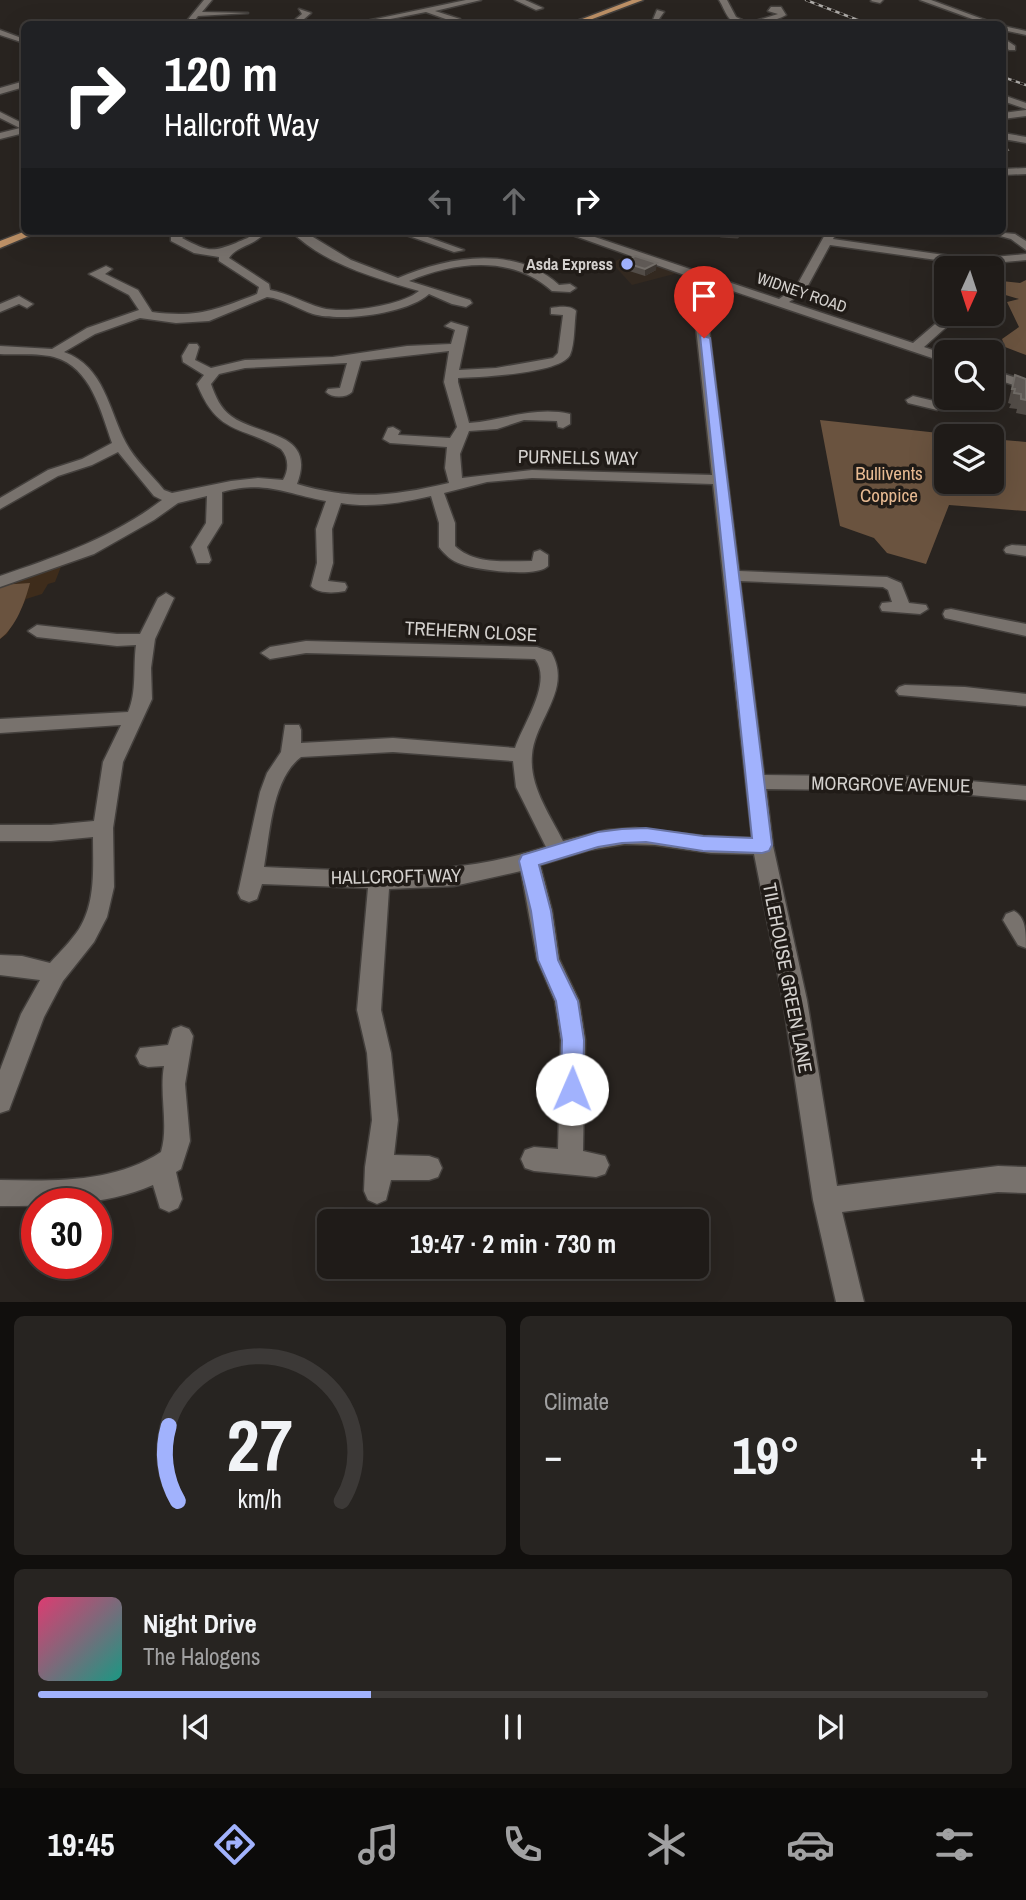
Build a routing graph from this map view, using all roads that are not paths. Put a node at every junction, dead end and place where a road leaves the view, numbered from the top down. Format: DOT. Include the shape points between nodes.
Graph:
graph roads {
  1 [pos="208,0"];
  2 [pos="477,0"];
  3 [pos="519,0"];
  4 [pos="637,0"];
  5 [pos="723,0"];
  6 [pos="926,0"];
  7 [pos="534,7"];
  8 [pos="771,9"];
  9 [pos="426,10"];
  10 [pos="308,12"];
  11 [pos="660,12"];
  12 [pos="244,13"];
  13 [pos="197,14"];
  14 [pos="451,20"];
  15 [pos="190,21"];
  16 [pos="302,21"];
  17 [pos="371,21"];
  18 [pos="581,21"];
  19 [pos="658,21"];
  20 [pos="740,21"];
  21 [pos="762,21"];
  22 [pos="984,21"];
  23 [pos="1006,29"];
  24 [pos="1013,31"];
  25 [pos="0,32"];
  26 [pos="1006,33"];
  27 [pos="1026,33"];
  28 [pos="21,40"];
  29 [pos="1,78"];
  30 [pos="21,85"];
  31 [pos="0,91"];
  32 [pos="1006,99"];
  33 [pos="1026,106"];
  34 [pos="1026,113"];
  35 [pos="0,115"];
  36 [pos="1006,116"];
  37 [pos="21,126"];
  38 [pos="21,129"];
  39 [pos="0,136"];
  40 [pos="1006,137"];
  41 [pos="1026,140"];
  42 [pos="1006,172"];
  43 [pos="1026,172"];
  44 [pos="26,235"];
  45 [pos="180,235"];
  46 [pos="259,235"];
  47 [pos="302,235"];
  48 [pos="411,235"];
  49 [pos="578,235"];
  50 [pos="1006,235"];
  51 [pos="830,236"];
  52 [pos="0,245"];
  53 [pos="1026,247"];
  54 [pos="449,249"];
  55 [pos="223,254"];
  56 [pos="1026,257"];
  57 [pos="106,269"];
  58 [pos="700,276"];
  59 [pos="400,281"];
  60 [pos="570,288"];
  61 [pos="425,292"];
  62 [pos="265,293"];
  63 [pos="466,303"];
  64 [pos="780,303"];
  65 [pos="27,304"];
  66 [pos="0,308"];
  67 [pos="555,311"];
  68 [pos="146,314"];
  69 [pos="451,326"];
  70 [pos="939,326"];
  71 [pos="456,347"];
  72 [pos="915,349"];
  73 [pos="188,350"];
  74 [pos="54,353"];
  75 [pos="2,354"];
  76 [pos="934,355"];
  77 [pos="355,359"];
  78 [pos="211,373"];
  79 [pos="452,374"];
  80 [pos="1004,378"];
  81 [pos="1026,385"];
  82 [pos="333,392"];
  83 [pos="913,400"];
  84 [pos="934,404"];
  85 [pos="563,424"];
  86 [pos="464,426"];
  87 [pos="393,431"];
  88 [pos="455,443"];
  89 [pos="120,444"];
  90 [pos="721,480"];
  91 [pos="465,483"];
  92 [pos="283,484"];
  93 [pos="215,490"];
  94 [pos="436,491"];
  95 [pos="335,498"];
  96 [pos="173,499"];
  97 [pos="0,504"];
  98 [pos="195,554"];
  99 [pos="540,555"];
  100 [pos="730,576"];
  101 [pos="0,582"];
  102 [pos="340,587"];
  103 [pos="166,598"];
  104 [pos="904,608"];
  105 [pos="961,612"];
  106 [pos="1026,630"];
  107 [pos="37,631"];
  108 [pos="146,639"];
  109 [pos="270,653"];
  110 [pos="905,691"];
  111 [pos="1026,700"];
  112 [pos="135,718"];
  113 [pos="0,726"];
  114 [pos="292,730"];
  115 [pos="291,752"];
  116 [pos="522,755"];
  117 [pos="755,782"];
  118 [pos="1026,793"];
  119 [pos="103,828"];
  120 [pos="0,833"];
  121 [pos="762,845"];
  122 [pos="558,851"];
  123 [pos="528,861"];
  124 [pos="379,879"];
  125 [pos="0,965"];
  126 [pos="55,974"];
  127 [pos="148,1056"];
  128 [pos="0,1102"];
  129 [pos="534,1159"];
  130 [pos="162,1168"];
  131 [pos="429,1168"];
  132 [pos="1026,1180"];
  133 [pos="0,1193"];
  134 [pos="169,1199"];
  135 [pos="827,1200"];
  136 [pos="850,1301"];
  1 -- 13 [label="street"];
  2 -- 9 [label="street"];
  3 -- 7 [label="street"];
  4 -- 18 [label="main road"];
  5 -- 20 [label="street"];
  6 -- 22 [label="street"];
  8 -- 21 [label="street" via="779,9 782,15"];
  9 -- 14 [label="street"];
  9 -- 17 [label="street"];
  10 -- 16 [label="street"];
  11 -- 19 [label="street"];
  12 -- 13 [label="street"];
  13 -- 15 [label="street"];
  23 -- 24 [label="street"];
  24 -- 26 [label="street"];
  24 -- 27 [label="street"];
  25 -- 28 [label="street"];
  29 -- 30 [label="street"];
  30 -- 31 [label="street"];
  32 -- 33 [label="street"];
  34 -- 36 [label="street"];
  35 -- 37 [label="street"];
  38 -- 39 [label="street"];
  40 -- 41 [label="street"];
  42 -- 43 [label="street"];
  44 -- 52 [label="main road"];
  45 -- 55 [label="street" via="175,239 198,251"];
  46 -- 55 [label="street"];
  47 -- 59 [label="street" via="332,256"];
  48 -- 54 [label="street"];
  49 -- 58 [label="street, WIDNEY ROAD"];
  50 -- 53 [label="street"];
  51 -- 56 [label="street" via="962,262"];
  51 -- 64 [label="street" via="801,289"];
  55 -- 62 [label="street" via="229,265 265,286"];
  57 -- 68 [label="street" via="95,274 130,290"];
  58 -- 64 [label="street, WIDNEY ROAD"];
  58 -- 90 [label="street, TILEHOUSE GREEN LANE"];
  59 -- 60 [label="street" via="495,260 540,274 556,289"];
  59 -- 61 [label="street"];
  61 -- 62 [label="street" via="402,303 333,314"];
  61 -- 63 [label="street" via="456,304"];
  62 -- 68 [label="street" via="209,317 176,319"];
  64 -- 72 [label="street, WIDNEY ROAD"];
  65 -- 66 [label="street" via="19,300"];
  67 -- 79 [label="street" via="570,311 564,354 557,361"];
  68 -- 74 [label="street" via="91,331"];
  69 -- 71 [label="street" via="462,327"];
  70 -- 72 [label="street"];
  71 -- 77 [label="street"];
  71 -- 79 [label="street"];
  72 -- 76 [label="street, WIDNEY ROAD"];
  73 -- 78 [label="street" via="189,362"];
  74 -- 75 [label="street"];
  74 -- 89 [label="street" via="74,360 95,383"];
  77 -- 78 [label="street" via="229,366"];
  77 -- 82 [label="street" via="345,391"];
  78 -- 92 [label="street" via="204,384 225,418 274,438 290,450 296,470 291,482"];
  79 -- 86 [label="street" via="452,393"];
  80 -- 81 [label="street"];
  83 -- 84 [label="street"];
  85 -- 86 [label="street" via="565,417 534,415 497,425"];
  86 -- 88 [label="street"];
  87 -- 88 [label="street" via="390,439"];
  88 -- 91 [label="street" via="452,471 456,482"];
  89 -- 96 [label="street" via="159,493"];
  89 -- 97 [label="street" via="53,473"];
  90 -- 91 [label="street, PURNELLS WAY" via="553,474"];
  90 -- 100 [label="street, TILEHOUSE GREEN LANE"];
  91 -- 94 [label="street, PURNELLS WAY"];
  92 -- 93 [label="street, PURNELLS WAY" via="247,482"];
  92 -- 95 [label="street, PURNELLS WAY"];
  93 -- 96 [label="street, PURNELLS WAY"];
  93 -- 98 [label="street" via="214,523"];
  94 -- 95 [label="street, PURNELLS WAY" via="378,501"];
  94 -- 99 [label="street" via="447,523 447,547 458,557 481,564 540,566"];
  95 -- 102 [label="street" via="324,529 325,563 319,586"];
  96 -- 101 [label="street" via="88,551"];
  100 -- 104 [label="street" via="887,582 895,587"];
  100 -- 117 [label="street, TILEHOUSE GREEN LANE"];
  103 -- 108 [label="street"];
  105 -- 106 [label="street"];
  107 -- 108 [label="street"];
  108 -- 112 [label="street" via="143,699"];
  109 -- 116 [label="street, TREHERN CLOSE" via="291,656 306,647 520,651 545,656 547,692"];
  110 -- 111 [label="street" via="927,697"];
  112 -- 113 [label="street"];
  112 -- 119 [label="street" via="113,762"];
  114 -- 115 [label="street"];
  115 -- 116 [label="street" via="393,745"];
  115 -- 124 [label="street, HALLCROFT WAY" via="270,791 251,884"];
  116 -- 122 [label="street" via="526,787"];
  117 -- 118 [label="street, MORGROVE AVENUE" via="897,781"];
  117 -- 121 [label="street, TILEHOUSE GREEN LANE"];
  119 -- 120 [label="street"];
  119 -- 126 [label="street" via="103,887 96,917"];
  121 -- 122 [label="street, HALLCROFT WAY" via="703,844 646,835 598,839"];
  121 -- 135 [label="street, TILEHOUSE GREEN LANE" via="795,1000"];
  122 -- 123 [label="street, HALLCROFT WAY"];
  123 -- 124 [label="street, HALLCROFT WAY" via="483,873"];
  123 -- 129 [label="street" via="548,960 567,1001 583,1164"];
  124 -- 131 [label="street" via="369,1010 379,1053 385,1120 377,1179"];
  125 -- 126 [label="street"];
  126 -- 128 [label="street" via="33,1014"];
  127 -- 130 [label="street" via="179,1045 173,1084 177,1141 172,1160"];
  130 -- 133 [label="street" via="144,1177 75,1193"];
  130 -- 134 [label="street"];
  132 -- 135 [label="street" via="998,1179"];
  135 -- 136 [label="street, TILEHOUSE GREEN LANE"];
}
